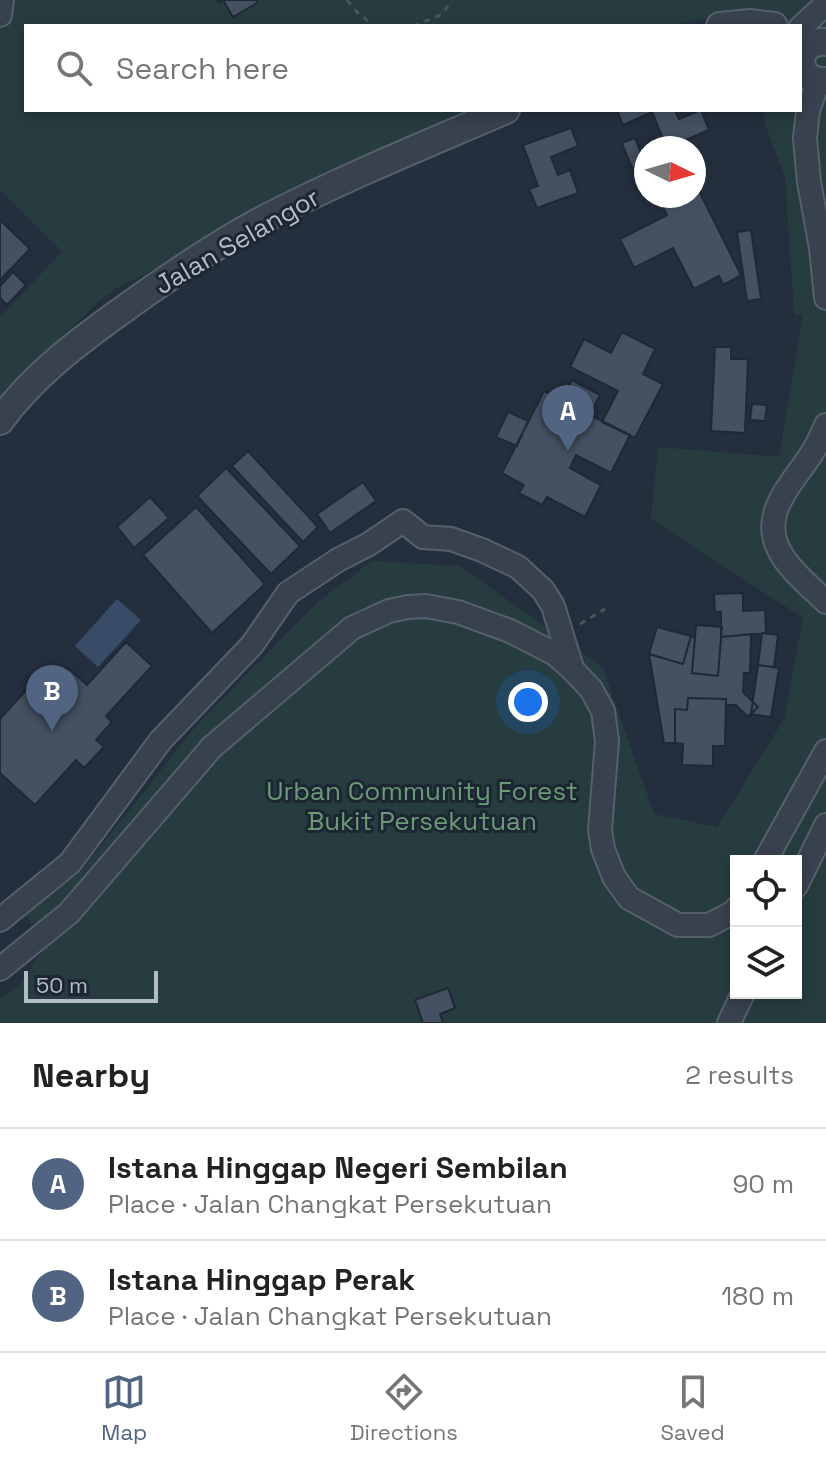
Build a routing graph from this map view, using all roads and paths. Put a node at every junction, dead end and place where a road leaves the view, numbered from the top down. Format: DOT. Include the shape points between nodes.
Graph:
graph roads {
  1 [pos="2,0"];
  2 [pos="347,0"];
  3 [pos="451,0"];
  4 [pos="826,4"];
  5 [pos="0,15"];
  6 [pos="372,24"];
  7 [pos="418,24"];
  8 [pos="810,37"];
  9 [pos="822,81"];
  10 [pos="501,112"];
  11 [pos="826,298"];
  12 [pos="0,421"];
  13 [pos="826,425"];
  14 [pos="826,602"];
  15 [pos="605,609"];
  16 [pos="563,633"];
  17 [pos="572,669"];
  18 [pos="826,751"];
  19 [pos="826,825"];
  20 [pos="768,855"];
  21 [pos="802,874"];
  22 [pos="730,914"];
  23 [pos="0,920"];
  24 [pos="0,969"];
  25 [pos="740,999"];
  26 [pos="729,1023"];
  1 -- 5 [label="street"];
  2 -- 6 [label="path"];
  3 -- 7 [label="path" via="443,14"];
  4 -- 8 [label="street"];
  8 -- 9 [label="street" via="802,67 809,78"];
  9 -- 11 [label="street" via="808,111 805,138"];
  10 -- 12 [label="street, Jalan Selangor" via="265,219 179,269 70,348"];
  13 -- 14 [label="street" via="776,507 773,521 784,558"];
  15 -- 16 [label="path"];
  16 -- 17 [label="street"];
  16 -- 23 [label="street" via="543,590 518,567 451,539 423,537 403,521 288,593 252,645 161,740 70,863"];
  17 -- 22 [label="street" via="603,711 607,741 600,830 614,877 629,898 678,925 709,925"];
  17 -- 24 [label="street" via="510,631 426,606 389,611 352,628 212,747 69,913"];
  18 -- 20 [label="street"];
  19 -- 21 [label="street"];
  25 -- 26 [label="street"];
}
